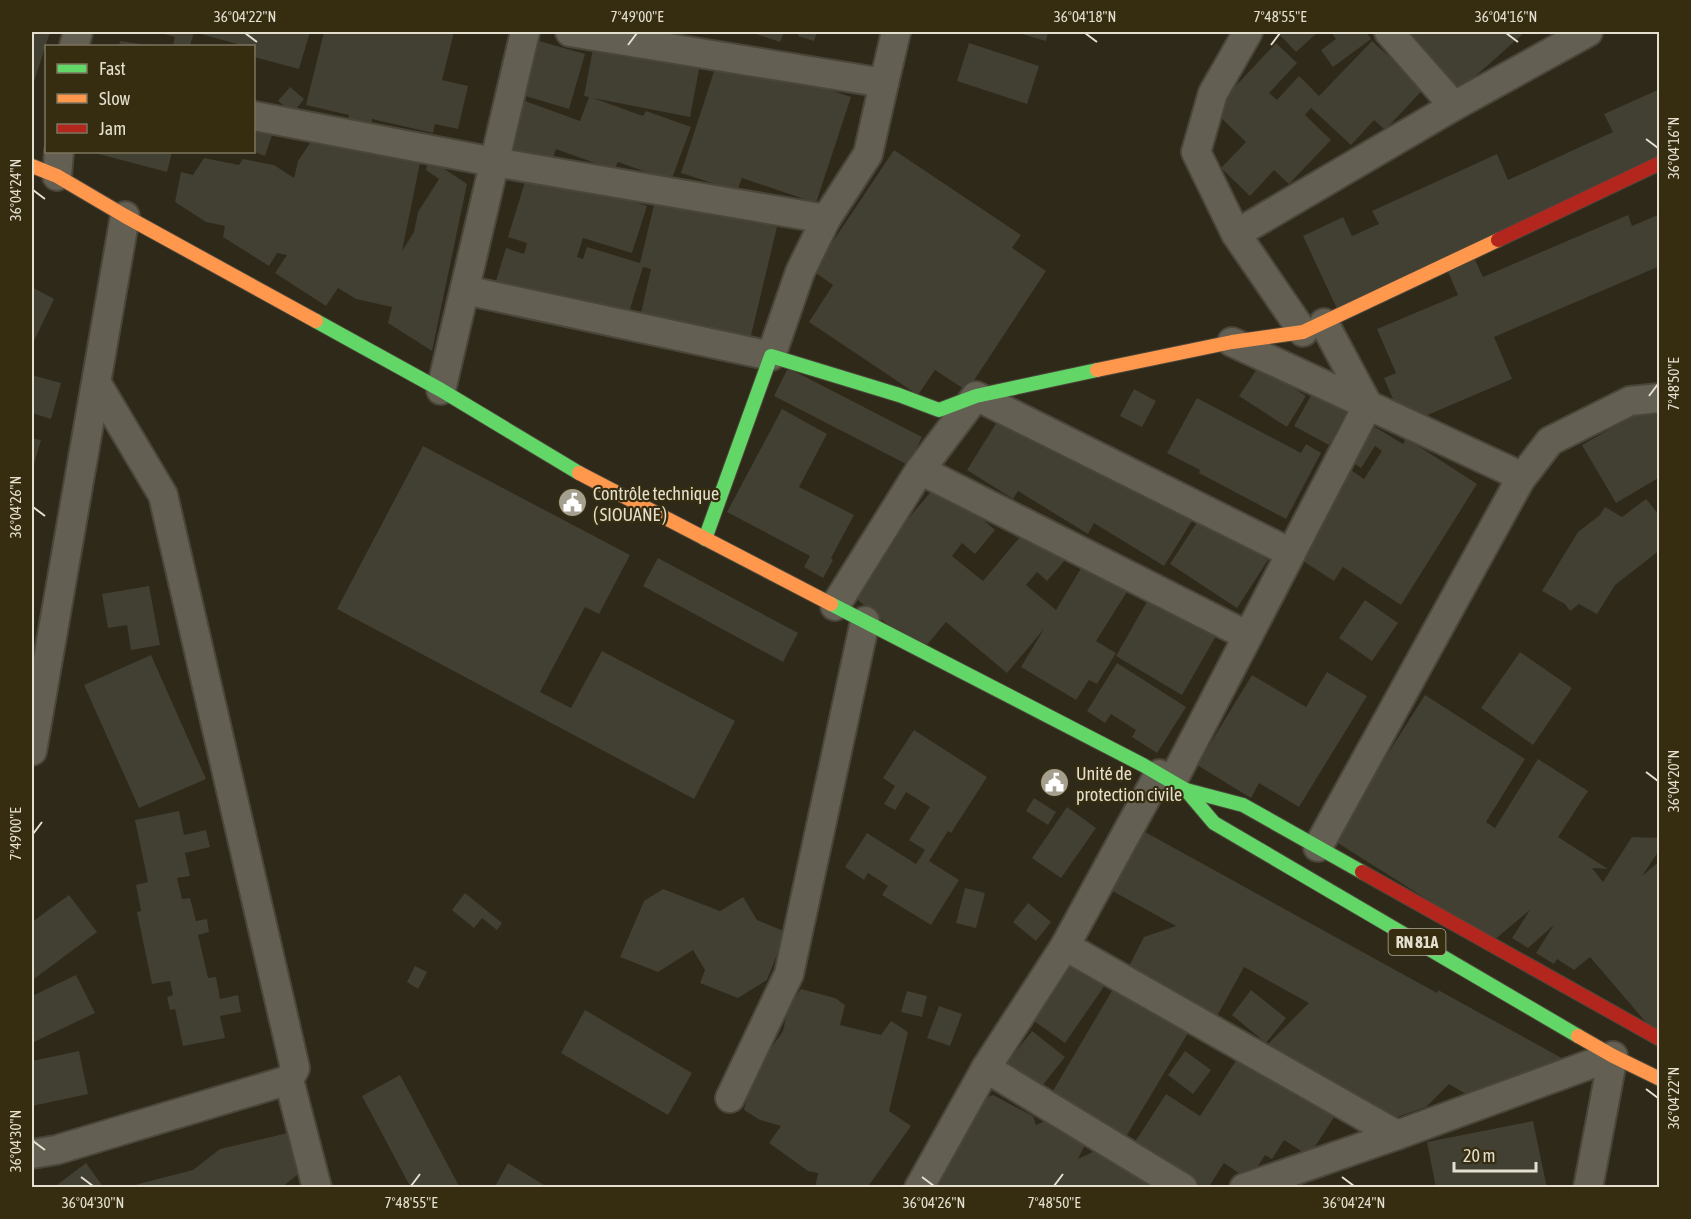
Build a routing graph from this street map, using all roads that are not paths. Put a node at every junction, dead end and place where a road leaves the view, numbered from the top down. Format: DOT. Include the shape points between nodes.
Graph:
graph roads {
  1 [pos="525,32"];
  2 [pos="570,32"];
  3 [pos="896,32"];
  4 [pos="1248,32"];
  5 [pos="1389,32"];
  6 [pos="1588,32"];
  7 [pos="884,83"];
  8 [pos="1454,106"];
  9 [pos="255,116"];
  10 [pos="494,162"];
  11 [pos="1659,163"];
  12 [pos="49,165"];
  13 [pos="125,216"];
  14 [pos="826,219"];
  15 [pos="1236,234"];
  16 [pos="465,290"];
  17 [pos="1313,328"];
  18 [pos="1232,342"];
  19 [pos="771,356"];
  20 [pos="97,384"];
  21 [pos="441,390"];
  22 [pos="976,396"];
  23 [pos="1659,398"];
  24 [pos="1368,405"];
  25 [pos="920,470"];
  26 [pos="1520,480"];
  27 [pos="705,539"];
  28 [pos="1291,553"];
  29 [pos="835,606"];
  30 [pos="865,621"];
  31 [pos="1248,636"];
  32 [pos="32,751"];
  33 [pos="1173,782"];
  34 [pos="1318,847"];
  35 [pos="1065,946"];
  36 [pos="1659,1039"];
  37 [pos="1613,1056"];
  38 [pos="986,1068"];
  39 [pos="1659,1079"];
  40 [pos="289,1080"];
  41 [pos="730,1098"];
  42 [pos="1397,1135"];
  43 [pos="32,1154"];
  44 [pos="317,1188"];
  45 [pos="919,1188"];
  46 [pos="1183,1188"];
  47 [pos="1244,1188"];
  48 [pos="1588,1188"];
  1 -- 10 [label="street"];
  2 -- 7 [label="street"];
  3 -- 7 [label="street"];
  4 -- 15 [label="street" via="1213,93 1196,152"];
  5 -- 8 [label="street"];
  6 -- 8 [label="street"];
  7 -- 14 [label="street" via="868,154"];
  8 -- 15 [label="street"];
  9 -- 10 [label="street"];
  10 -- 14 [label="street"];
  10 -- 16 [label="street"];
  11 -- 17 [label="main road"];
  12 -- 13 [label="main road, RN 81A"];
  13 -- 20 [label="street"];
  13 -- 21 [label="main road, RN 81A"];
  14 -- 19 [label="street" via="801,272"];
  15 -- 17 [label="street"];
  16 -- 19 [label="street"];
  16 -- 21 [label="street"];
  17 -- 18 [label="main road"];
  17 -- 24 [label="street"];
  18 -- 22 [label="main road"];
  18 -- 24 [label="street"];
  19 -- 22 [label="main road" via="939,410"];
  19 -- 27 [label="main road"];
  20 -- 32 [label="street"];
  20 -- 40 [label="street" via="163,495 295,1068"];
  21 -- 27 [label="main road, RN 81A" via="591,480"];
  22 -- 25 [label="street"];
  22 -- 28 [label="street"];
  23 -- 26 [label="street" via="1630,401 1550,441"];
  24 -- 26 [label="street" via="1510,471"];
  24 -- 28 [label="street"];
  25 -- 29 [label="street"];
  25 -- 31 [label="street"];
  26 -- 34 [label="street"];
  27 -- 29 [label="main road, RN 81A"];
  28 -- 31 [label="street"];
  29 -- 30 [label="main road, RN 81A"];
  30 -- 33 [label="main road, RN 81A"];
  30 -- 41 [label="street" via="789,974"];
  31 -- 33 [label="street"];
  33 -- 34 [label="main road, RN 81A" via="1243,805"];
  33 -- 35 [label="street"];
  33 -- 37 [label="main road, RN 81A" via="1214,823"];
  34 -- 36 [label="main road, RN 81A"];
  35 -- 38 [label="street"];
  35 -- 42 [label="street"];
  37 -- 39 [label="main road, RN 81A"];
  37 -- 42 [label="street"];
  37 -- 48 [label="street"];
  38 -- 45 [label="street"];
  38 -- 46 [label="street"];
  40 -- 43 [label="street"];
  40 -- 44 [label="street"];
  42 -- 47 [label="street"];
}
